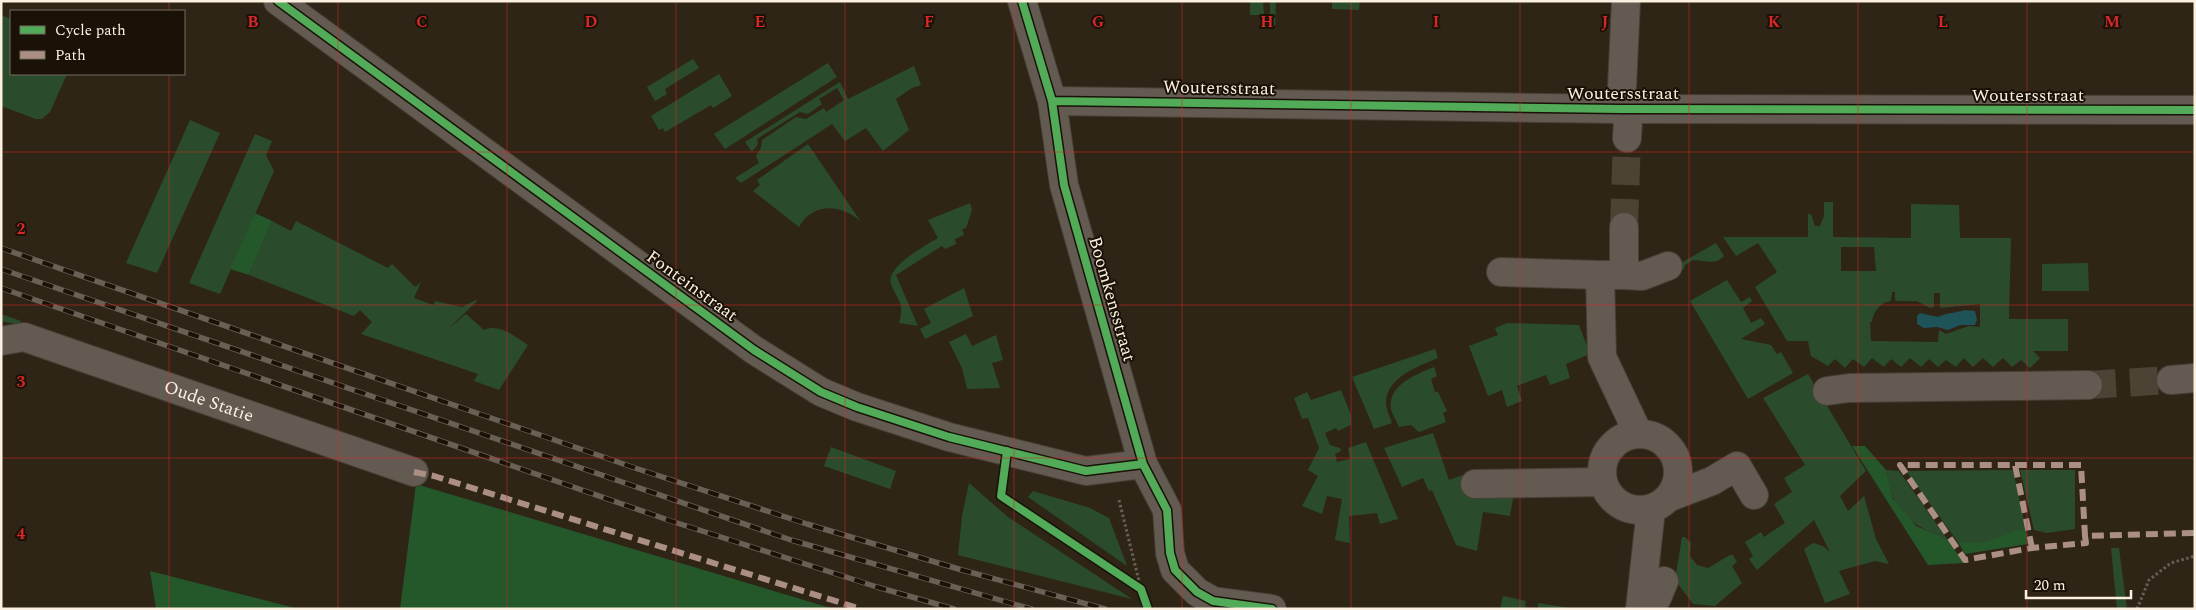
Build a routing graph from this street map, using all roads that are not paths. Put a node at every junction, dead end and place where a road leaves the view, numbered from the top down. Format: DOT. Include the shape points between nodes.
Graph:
graph roads {
  1 [pos="278,1"];
  2 [pos="1022,1"];
  3 [pos="1626,1"];
  4 [pos="1052,101"];
  5 [pos="1621,109"];
  6 [pos="2195,110"];
  7 [pos="1627,138"];
  8 [pos="1624,227"];
  9 [pos="1668,266"];
  10 [pos="1501,272"];
  11 [pos="1612,275"];
  12 [pos="1,341"];
  13 [pos="2088,385"];
  14 [pos="1827,391"];
  15 [pos="1638,433"];
  16 [pos="1143,464"];
  17 [pos="414,472"];
  18 [pos="1603,482"];
  19 [pos="1475,484"];
  20 [pos="1754,495"];
  21 [pos="1660,503"];
  22 [pos="1664,581"];
  23 [pos="1272,609"];
  24 [pos="1640,609"];
  25 [pos="1646,609"];
  1 -- 16 [label="street, Fonteinstraat" via="754,350 821,392 949,437 1086,471"];
  2 -- 4 [label="street, Boomkensstraat"];
  3 -- 5 [label="street"];
  4 -- 5 [label="street, Woutersstraat"];
  4 -- 16 [label="street, Boomkensstraat" via="1064,185"];
  5 -- 6 [label="street, Woutersstraat"];
  5 -- 7 [label="street" via="1628,121"];
  8 -- 11 [label="street"];
  9 -- 11 [label="street" via="1642,276"];
  10 -- 11 [label="street"];
  11 -- 15 [label="street" via="1602,357"];
  12 -- 17 [label="street, Oude Statie" via="24,337"];
  13 -- 14 [label="street"];
  15 -- 18 [label="street" via="1617,440 1603,459"];
  15 -- 21 [label="street" via="1656,436 1670,447 1678,463 1678,481"];
  16 -- 23 [label="street, Boomkensstraat" via="1167,510 1170,554 1175,570 1197,592 1221,602"];
  18 -- 19 [label="street"];
  18 -- 21 [label="street" via="1609,496 1621,505 1636,510"];
  20 -- 21 [label="street" via="1738,466"];
  21 -- 24 [label="street"];
  22 -- 25 [label="street" via="1657,598"];
}
